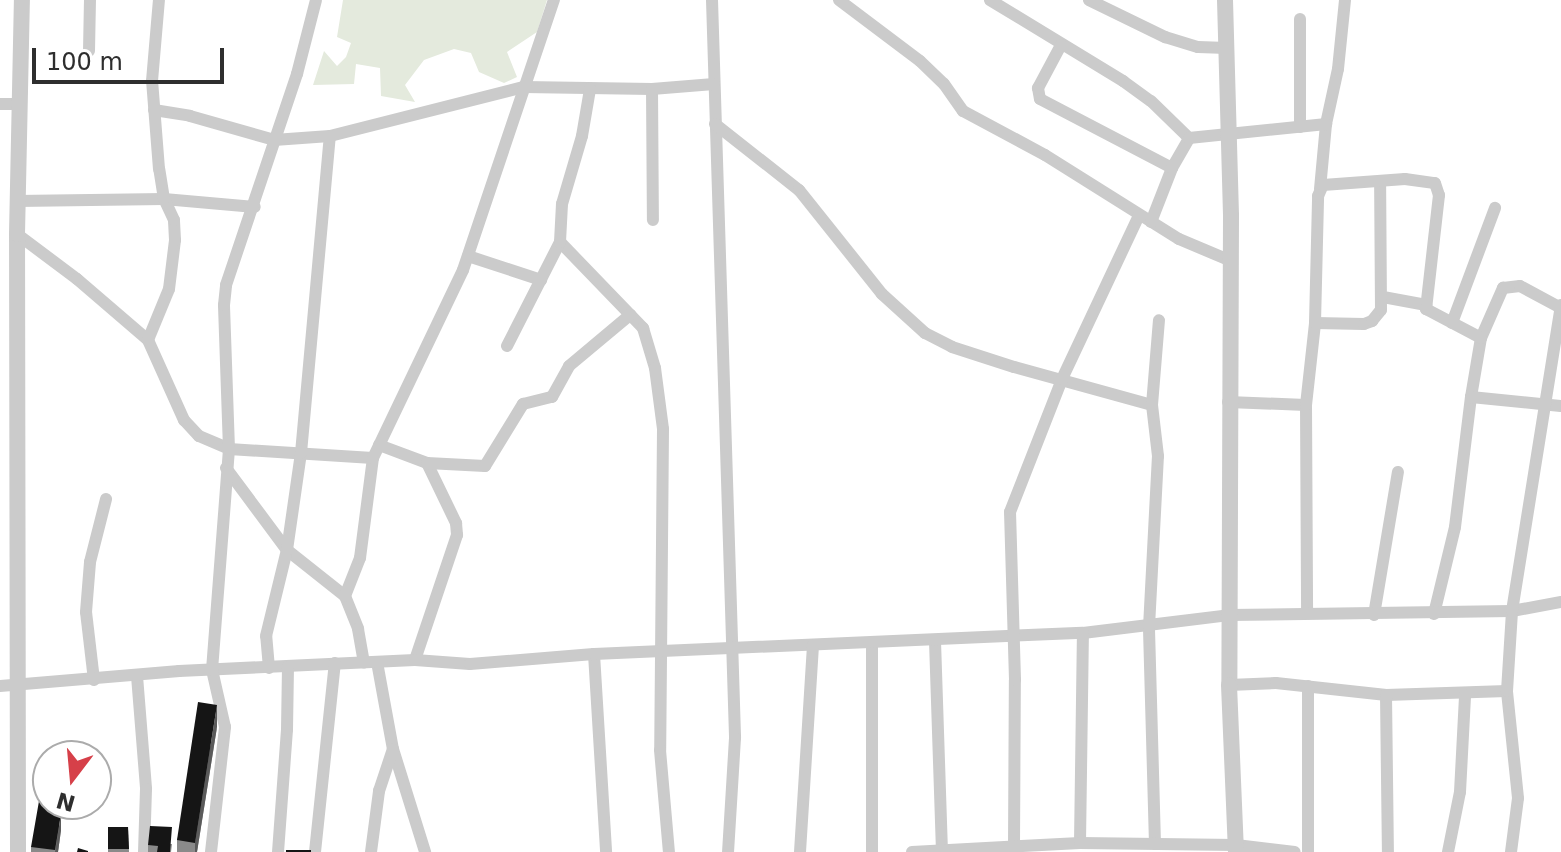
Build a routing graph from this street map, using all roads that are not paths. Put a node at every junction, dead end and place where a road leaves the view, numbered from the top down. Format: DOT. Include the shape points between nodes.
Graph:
graph roads {
  1 [pos="22,0"];
  2 [pos="90,0"];
  3 [pos="159,0"];
  4 [pos="316,0"];
  5 [pos="554,0"];
  6 [pos="712,0"];
  7 [pos="839,0"];
  8 [pos="990,0"];
  9 [pos="1089,0"];
  10 [pos="1345,0"];
  11 [pos="1221,1"];
  12 [pos="1300,19"];
  13 [pos="1061,45"];
  14 [pos="1227,48"];
  15 [pos="89,51"];
  16 [pos="714,84"];
  17 [pos="524,87"];
  18 [pos="590,89"];
  19 [pos="652,89"];
  20 [pos="0,104"];
  21 [pos="19,104"];
  22 [pos="154,110"];
  23 [pos="715,124"];
  24 [pos="1326,124"];
  25 [pos="1300,127"];
  26 [pos="330,136"];
  27 [pos="1229,137"];
  28 [pos="1189,138"];
  29 [pos="274,140"];
  30 [pos="1172,168"];
  31 [pos="1380,182"];
  32 [pos="1320,189"];
  33 [pos="164,199"];
  34 [pos="17,201"];
  35 [pos="255,207"];
  36 [pos="1495,208"];
  37 [pos="1139,215"];
  38 [pos="653,220"];
  39 [pos="1151,222"];
  40 [pos="17,234"];
  41 [pos="560,242"];
  42 [pos="468,256"];
  43 [pos="1231,261"];
  44 [pos="541,280"];
  45 [pos="1383,297"];
  46 [pos="1426,305"];
  47 [pos="1561,307"];
  48 [pos="630,315"];
  49 [pos="1159,320"];
  50 [pos="1315,323"];
  51 [pos="1452,323"];
  52 [pos="1481,338"];
  53 [pos="148,340"];
  54 [pos="507,346"];
  55 [pos="1062,379"];
  56 [pos="1471,397"];
  57 [pos="1228,402"];
  58 [pos="1152,405"];
  59 [pos="1306,405"];
  60 [pos="1547,405"];
  61 [pos="1561,406"];
  62 [pos="379,445"];
  63 [pos="229,449"];
  64 [pos="301,453"];
  65 [pos="373,458"];
  66 [pos="427,463"];
  67 [pos="226,468"];
  68 [pos="1398,472"];
  69 [pos="106,499"];
  70 [pos="287,550"];
  71 [pos="345,596"];
  72 [pos="1561,602"];
  73 [pos="1512,611"];
  74 [pos="1307,613"];
  75 [pos="1434,614"];
  76 [pos="1229,615"];
  77 [pos="1374,615"];
  78 [pos="1149,627"];
  79 [pos="1083,633"];
  80 [pos="1013,637"];
  81 [pos="935,641"];
  82 [pos="872,642"];
  83 [pos="813,645"];
  84 [pos="731,649"];
  85 [pos="659,652"];
  86 [pos="594,654"];
  87 [pos="415,660"];
  88 [pos="364,662"];
  89 [pos="377,662"];
  90 [pos="335,663"];
  91 [pos="288,667"];
  92 [pos="269,668"];
  93 [pos="212,670"];
  94 [pos="137,676"];
  95 [pos="94,680"];
  96 [pos="1229,685"];
  97 [pos="9,686"];
  98 [pos="1308,686"];
  99 [pos="1507,691"];
  100 [pos="1386,695"];
  101 [pos="1465,695"];
  102 [pos="393,749"];
  103 [pos="1080,843"];
  104 [pos="1014,846"];
  105 [pos="1151,847"];
  106 [pos="1048,848"];
  107 [pos="942,849"];
  108 [pos="1236,849"];
  109 [pos="985,850"];
  110 [pos="18,852"];
  111 [pos="144,852"];
  112 [pos="211,852"];
  113 [pos="278,852"];
  114 [pos="315,852"];
  115 [pos="371,852"];
  116 [pos="425,852"];
  117 [pos="606,852"];
  118 [pos="669,852"];
  119 [pos="728,852"];
  120 [pos="800,852"];
  121 [pos="872,852"];
  122 [pos="912,852"];
  123 [pos="925,852"];
  124 [pos="1295,852"];
  125 [pos="1308,852"];
  126 [pos="1388,852"];
  127 [pos="1448,852"];
  128 [pos="1511,852"];
  1 -- 21 [label="street"];
  2 -- 15 [label="street"];
  3 -- 22 [label="street"];
  4 -- 29 [label="street"];
  5 -- 17 [label="street"];
  6 -- 16 [label="street"];
  7 -- 37 [label="street" via="920,61 963,111"];
  8 -- 13 [label="street"];
  9 -- 14 [label="street" via="1165,37 1198,47"];
  10 -- 24 [label="street"];
  11 -- 14 [label="street"];
  12 -- 25 [label="street"];
  13 -- 28 [label="street" via="1151,101"];
  13 -- 30 [label="street" via="1038,88 1040,99"];
  14 -- 27 [label="street"];
  16 -- 19 [label="street"];
  16 -- 23 [label="street"];
  17 -- 18 [label="street"];
  17 -- 26 [label="street"];
  17 -- 42 [label="street"];
  18 -- 19 [label="street"];
  18 -- 41 [label="street" via="562,204"];
  19 -- 38 [label="street"];
  20 -- 21 [label="street"];
  21 -- 34 [label="street"];
  22 -- 29 [label="street"];
  22 -- 33 [label="street"];
  23 -- 55 [label="street" via="799,190 882,294 925,333 952,347"];
  23 -- 84 [label="street"];
  24 -- 25 [label="street"];
  24 -- 32 [label="street"];
  25 -- 27 [label="street"];
  26 -- 29 [label="street"];
  26 -- 64 [label="street"];
  27 -- 28 [label="street"];
  27 -- 43 [label="street"];
  28 -- 30 [label="street"];
  29 -- 35 [label="street"];
  30 -- 39 [label="street"];
  31 -- 32 [label="street" via="1328,183"];
  31 -- 45 [label="street"];
  31 -- 46 [label="street" via="1425,179 1437,185"];
  32 -- 50 [label="street"];
  33 -- 34 [label="street"];
  33 -- 35 [label="street"];
  33 -- 53 [label="street" via="174,220 174,262"];
  34 -- 40 [label="street"];
  35 -- 63 [label="street" via="226,285"];
  36 -- 51 [label="street"];
  37 -- 39 [label="street"];
  37 -- 55 [label="street"];
  39 -- 43 [label="street"];
  40 -- 53 [label="street"];
  40 -- 97 [label="street"];
  41 -- 44 [label="street"];
  41 -- 48 [label="street"];
  42 -- 44 [label="street"];
  42 -- 62 [label="street"];
  43 -- 57 [label="street"];
  44 -- 54 [label="street"];
  45 -- 46 [label="street"];
  45 -- 50 [label="street" via="1372,321"];
  46 -- 51 [label="street" via="1429,313"];
  47 -- 52 [label="street" via="1520,286 1503,288"];
  47 -- 60 [label="street"];
  48 -- 66 [label="street" via="569,366 552,397 523,404 485,466"];
  48 -- 85 [label="street" via="643,328 655,368 663,429"];
  49 -- 58 [label="street"];
  50 -- 59 [label="street"];
  51 -- 52 [label="street"];
  52 -- 56 [label="street"];
  53 -- 63 [label="street" via="184,420 199,436"];
  55 -- 58 [label="street"];
  55 -- 80 [label="street" via="1010,512"];
  56 -- 60 [label="street"];
  56 -- 75 [label="street" via="1455,527"];
  57 -- 59 [label="street"];
  57 -- 76 [label="street"];
  58 -- 78 [label="street" via="1158,456"];
  59 -- 74 [label="street"];
  60 -- 61 [label="street"];
  60 -- 73 [label="street"];
  62 -- 65 [label="street"];
  62 -- 66 [label="street"];
  63 -- 64 [label="street"];
  63 -- 67 [label="street"];
  64 -- 65 [label="street"];
  64 -- 70 [label="street"];
  65 -- 71 [label="street" via="360,558"];
  66 -- 87 [label="street" via="457,535"];
  67 -- 70 [label="street"];
  67 -- 93 [label="street"];
  68 -- 77 [label="street"];
  69 -- 95 [label="street" via="90,562 86,612"];
  70 -- 71 [label="street"];
  70 -- 92 [label="street" via="266,636"];
  71 -- 88 [label="street"];
  72 -- 73 [label="street"];
  73 -- 75 [label="street"];
  73 -- 99 [label="street"];
  74 -- 76 [label="street"];
  74 -- 77 [label="street"];
  75 -- 77 [label="street"];
  76 -- 78 [label="street"];
  76 -- 96 [label="street"];
  78 -- 79 [label="street"];
  78 -- 105 [label="street"];
  79 -- 80 [label="street"];
  79 -- 103 [label="street"];
  80 -- 81 [label="street"];
  80 -- 104 [label="street"];
  81 -- 82 [label="street"];
  81 -- 107 [label="street"];
  82 -- 83 [label="street"];
  82 -- 121 [label="street"];
  83 -- 84 [label="street"];
  83 -- 120 [label="street"];
  84 -- 85 [label="street"];
  84 -- 119 [label="street" via="735,738"];
  85 -- 86 [label="street"];
  85 -- 118 [label="street" via="662,798"];
  86 -- 87 [label="street" via="470,664"];
  86 -- 117 [label="street"];
  87 -- 89 [label="street"];
  88 -- 89 [label="street"];
  88 -- 90 [label="street"];
  89 -- 102 [label="street"];
  90 -- 91 [label="street"];
  90 -- 114 [label="street"];
  91 -- 92 [label="street"];
  91 -- 113 [label="street"];
  92 -- 93 [label="street"];
  93 -- 94 [label="street"];
  93 -- 112 [label="street" via="225,727"];
  94 -- 95 [label="street"];
  94 -- 111 [label="street" via="146,789"];
  95 -- 97 [label="street"];
  96 -- 98 [label="street"];
  96 -- 108 [label="street"];
  97 -- 110 [label="street"];
  98 -- 100 [label="street"];
  98 -- 125 [label="street"];
  99 -- 101 [label="street"];
  99 -- 128 [label="street" via="1518,798"];
  100 -- 101 [label="street"];
  100 -- 126 [label="street"];
  101 -- 127 [label="street" via="1460,792"];
  102 -- 115 [label="street" via="379,791"];
  102 -- 116 [label="street"];
  103 -- 105 [label="street"];
  103 -- 106 [label="street"];
  104 -- 106 [label="street"];
  104 -- 109 [label="street"];
  105 -- 108 [label="street"];
  107 -- 109 [label="street"];
  107 -- 123 [label="street"];
  108 -- 124 [label="street"];
  122 -- 123 [label="street"];
}
